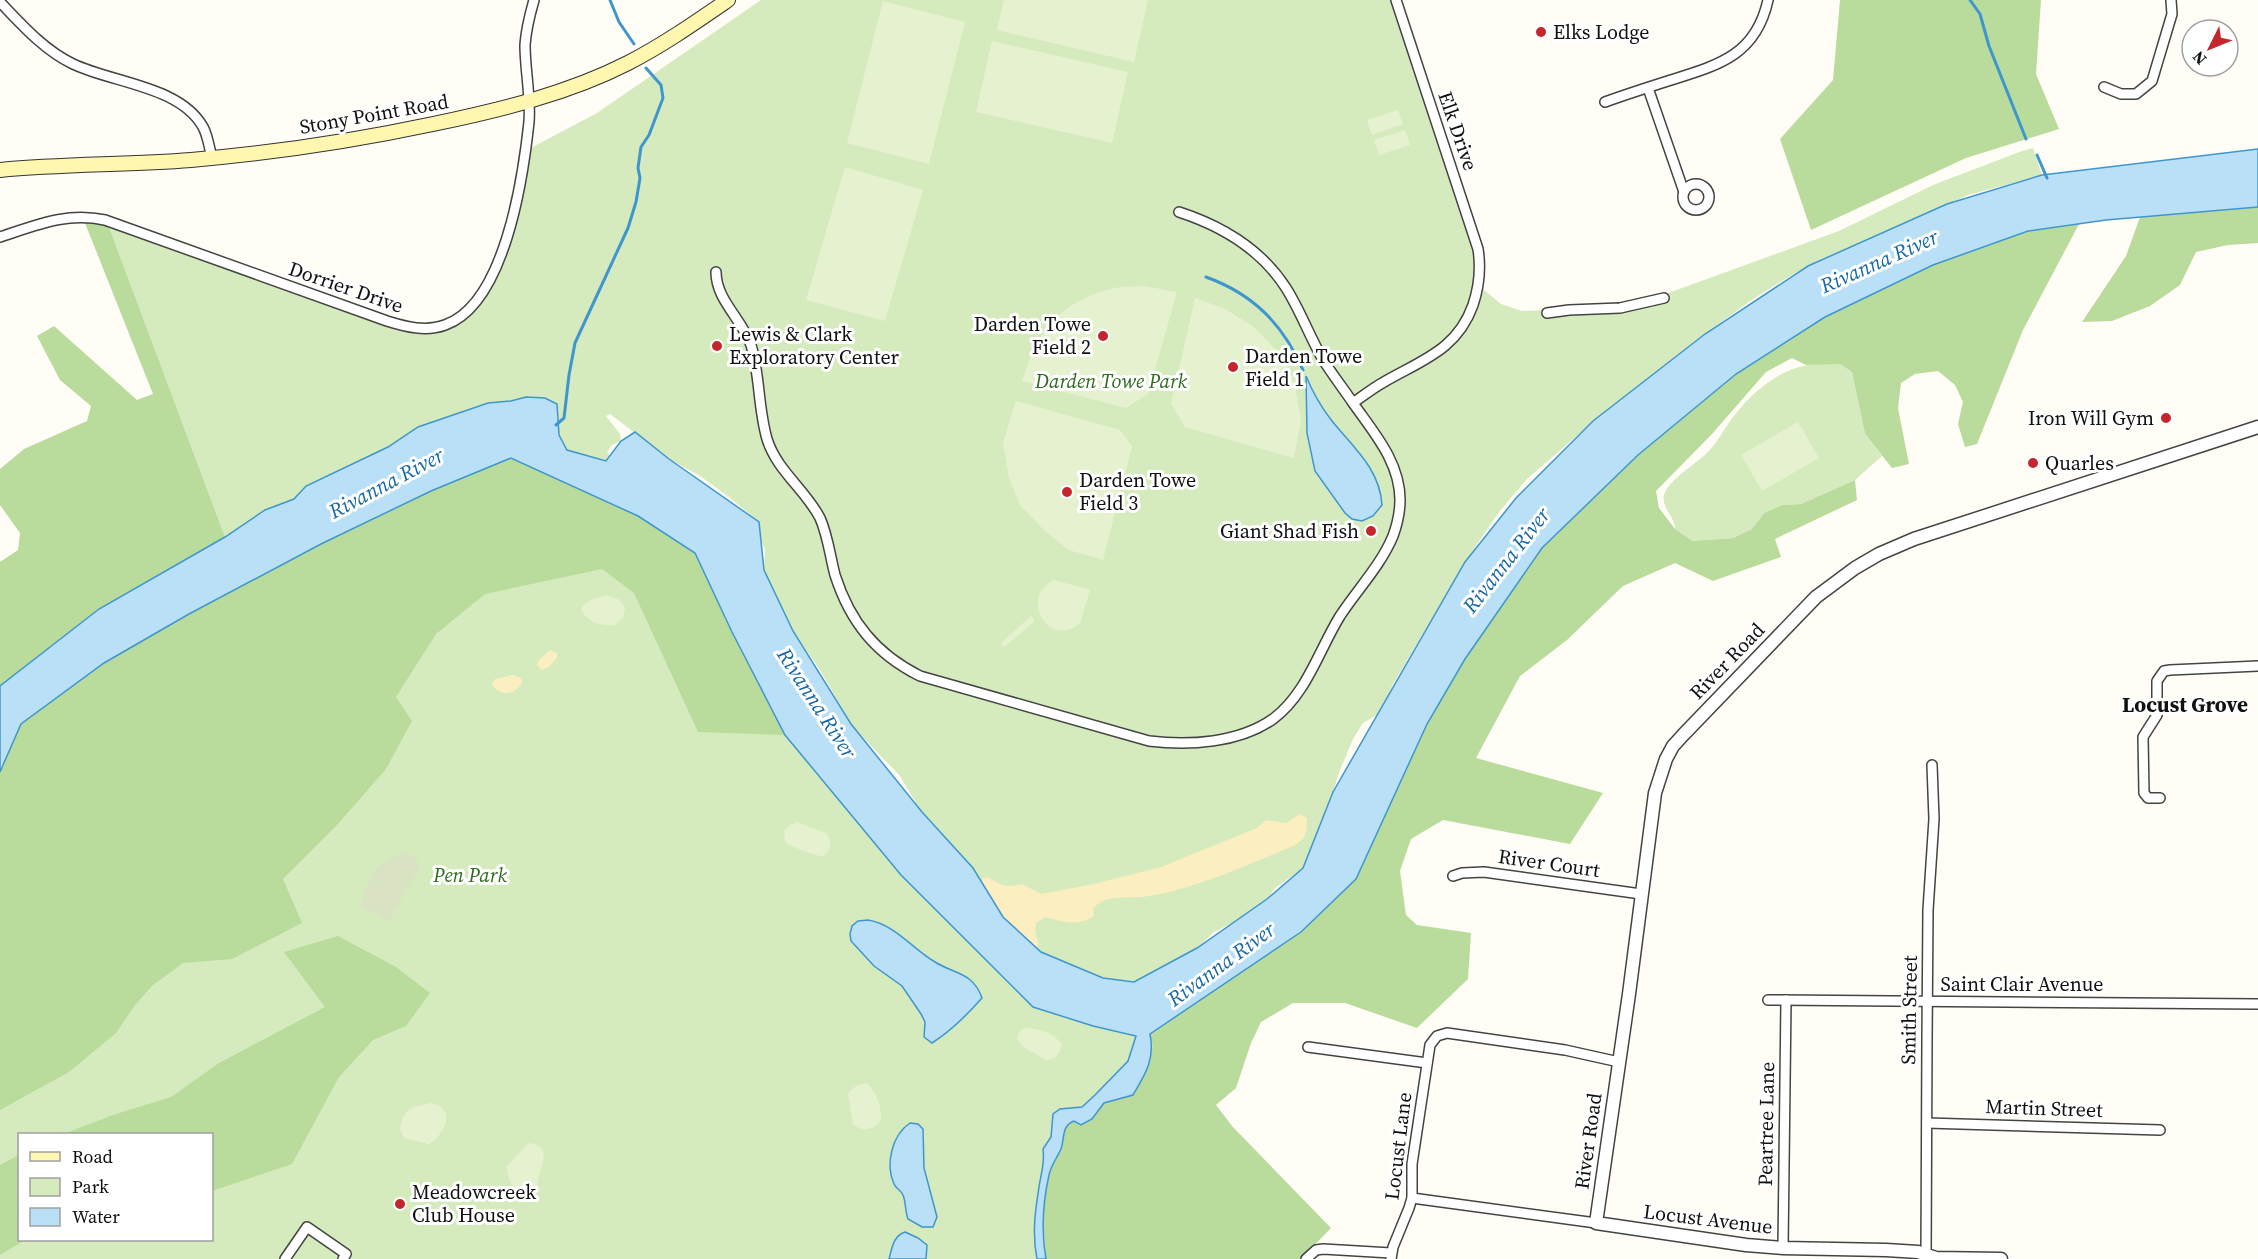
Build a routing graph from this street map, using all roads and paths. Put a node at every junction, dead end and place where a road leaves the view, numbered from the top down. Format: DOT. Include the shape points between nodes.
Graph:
graph roads {
  1 [pos="534,0"];
  2 [pos="728,0"];
  3 [pos="1396,0"];
  4 [pos="1768,0"];
  5 [pos="2171,0"];
  6 [pos="0,2"];
  7 [pos="2104,87"];
  8 [pos="1648,88"];
  9 [pos="529,101"];
  10 [pos="1605,102"];
  11 [pos="212,158"];
  12 [pos="0,170"];
  13 [pos="1684,192"];
  14 [pos="1179,212"];
  15 [pos="0,237"];
  16 [pos="716,272"];
  17 [pos="1664,298"];
  18 [pos="1547,313"];
  19 [pos="1353,403"];
  20 [pos="2258,427"];
  21 [pos="2258,666"];
  22 [pos="1932,765"];
  23 [pos="2160,798"];
  24 [pos="1453,876"];
  25 [pos="1641,894"];
  26 [pos="1768,1000"];
  27 [pos="1786,1000"];
  28 [pos="1927,1002"];
  29 [pos="2258,1004"];
  30 [pos="1308,1047"];
  31 [pos="1619,1062"];
  32 [pos="1427,1063"];
  33 [pos="1927,1123"];
  34 [pos="2160,1130"];
  35 [pos="1412,1198"];
  36 [pos="1596,1223"];
  37 [pos="1783,1248"];
  38 [pos="1926,1255"];
  39 [pos="1391,1256"];
  40 [pos="285,1259"];
  41 [pos="343,1259"];
  42 [pos="1306,1259"];
  43 [pos="2001,1259"];
  1 -- 9 [label="street, Dorrier Drive" via="525,46"];
  2 -- 9 [label="main road, Stony Point Road" via="627,64"];
  3 -- 19 [label="street, Elk Drive" via="1478,249 1480,276 1465,323 1450,342"];
  4 -- 8 [label="street" via="1756,33 1732,57"];
  5 -- 7 [label="street" via="2172,14 2152,81 2136,94 2121,94"];
  6 -- 11 [label="street" via="44,45 72,64 163,94 188,109 203,127"];
  8 -- 10 [label="street"];
  8 -- 13 [label="street"];
  9 -- 11 [label="main road, Stony Point Road" via="368,136"];
  9 -- 15 [label="street, Dorrier Drive" via="518,189 495,272 478,301 446,325 423,328 387,321 105,220 77,216"];
  11 -- 12 [label="main road, Stony Point Road"];
  14 -- 19 [label="street" via="1236,238 1275,273 1323,361"];
  16 -- 19 [label="street" via="718,290 751,345 764,424 773,453 819,517 841,591 873,644 920,676 1149,741 1206,741 1249,732 1272,719 1301,688 1340,617 1385,552 1399,514 1398,485 1389,456"];
  17 -- 18 [label="street" via="1620,308"];
  20 -- 25 [label="street, River Road" via="1914,539 1879,554 1837,580 1673,746 1655,792"];
  21 -- 23 [label="street" via="2170,670 2160,675 2157,715 2143,737 2144,793 2148,798"];
  22 -- 28 [label="street, Smith Street" via="1934,819"];
  24 -- 25 [label="street, River Court" via="1484,872"];
  25 -- 31 [label="street, River Road"];
  26 -- 27 [label="street, Saint Clair Avenue"];
  27 -- 28 [label="street, Saint Clair Avenue"];
  27 -- 37 [label="street, Peartree Lane"];
  28 -- 29 [label="street, Saint Clair Avenue"];
  28 -- 33 [label="street, Smith Street"];
  30 -- 32 [label="street"];
  31 -- 32 [label="street, Locust Lane" via="1447,1033 1437,1036 1430,1046"];
  31 -- 36 [label="street, River Road"];
  32 -- 35 [label="street, Locust Lane" via="1412,1164"];
  33 -- 34 [label="street, Martin Street"];
  33 -- 38 [label="street, Smith Street"];
  35 -- 36 [label="street, Locust Avenue"];
  35 -- 39 [label="street, Locust Lane"];
  36 -- 37 [label="street, Locust Avenue"];
  37 -- 38 [label="street, Locust Avenue" via="1886,1250"];
  38 -- 43 [label="street, Locust Avenue"];
  39 -- 42 [label="street" via="1323,1249"];
  40 -- 41 [label="street" via="307,1227 346,1254"];
}
